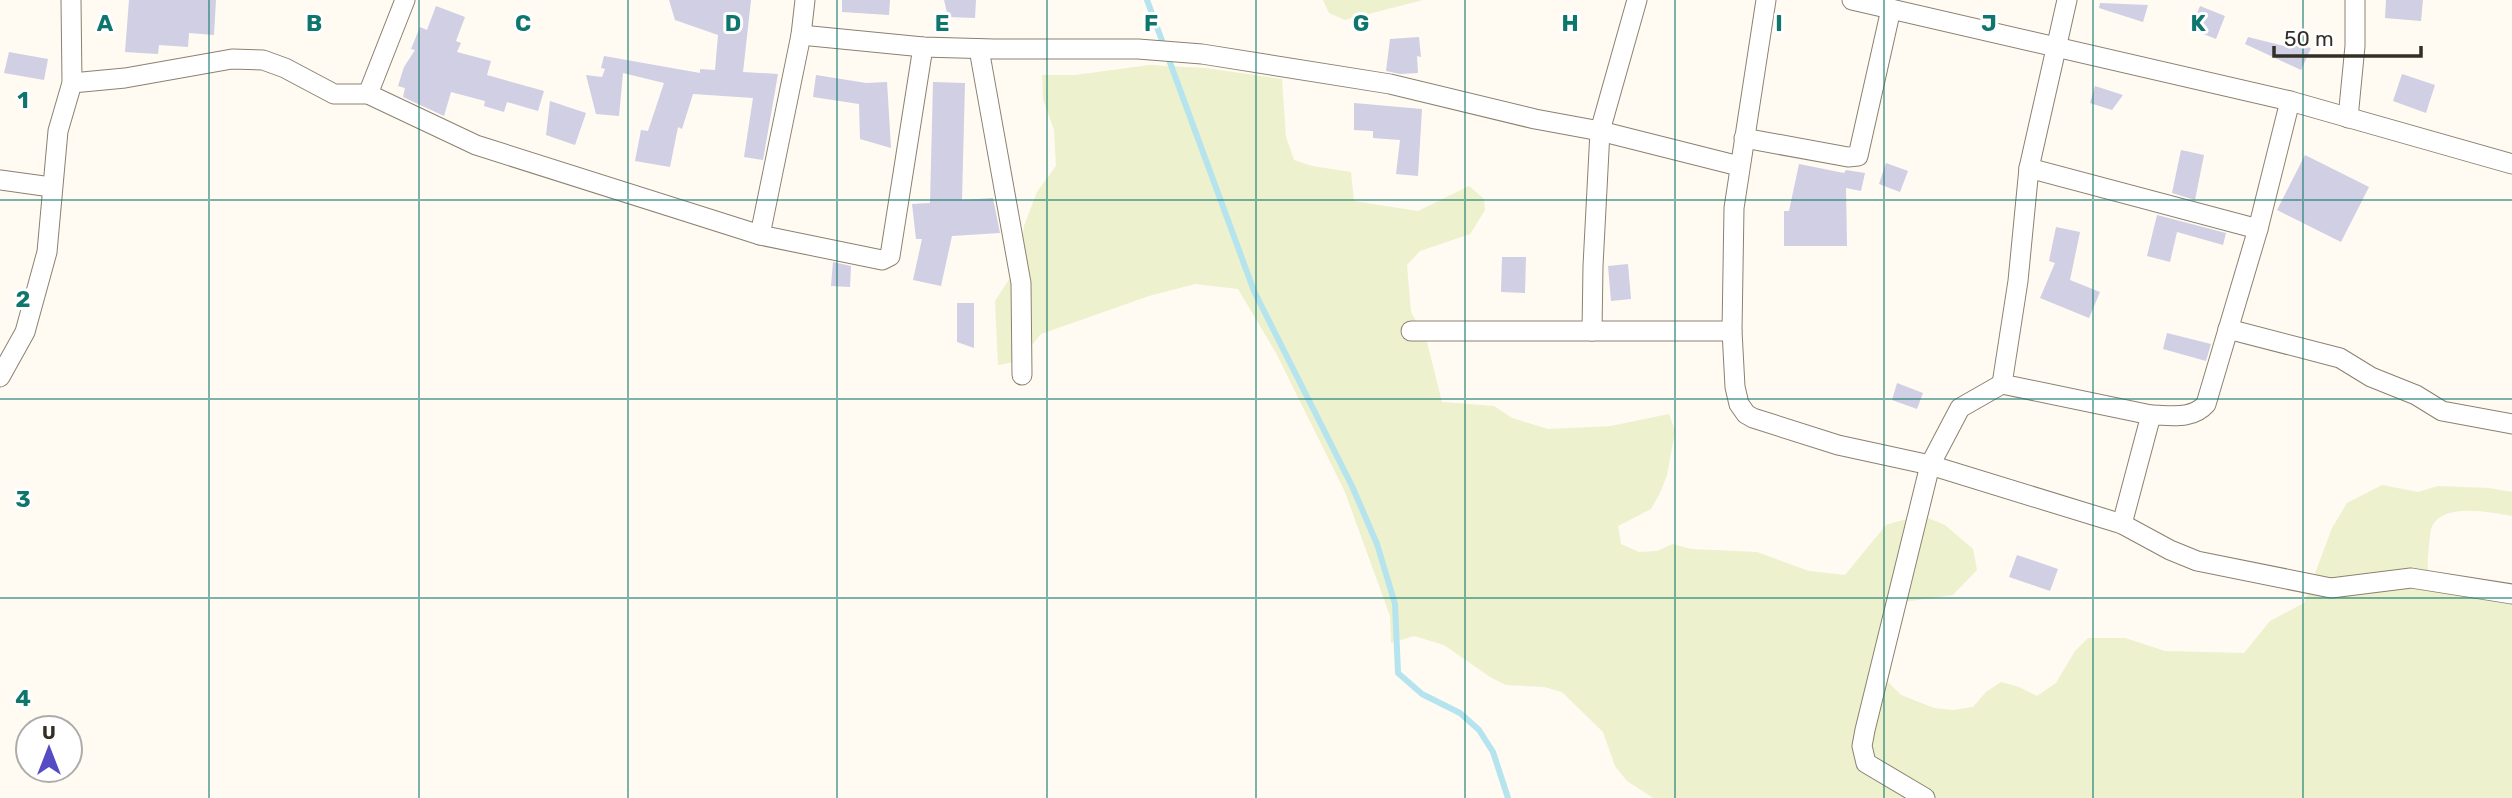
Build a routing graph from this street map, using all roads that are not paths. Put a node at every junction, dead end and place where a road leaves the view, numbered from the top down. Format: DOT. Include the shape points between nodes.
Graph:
graph roads {
  1 [pos="71,0"];
  2 [pos="405,0"];
  3 [pos="805,0"];
  4 [pos="1637,0"];
  5 [pos="1766,0"];
  6 [pos="1852,0"];
  7 [pos="2067,0"];
  8 [pos="2355,0"];
  9 [pos="1891,9"];
  10 [pos="801,35"];
  11 [pos="2057,46"];
  12 [pos="923,47"];
  13 [pos="979,49"];
  14 [pos="72,83"];
  15 [pos="368,94"];
  16 [pos="2290,101"];
  17 [pos="2348,118"];
  18 [pos="1600,131"];
  19 [pos="1744,138"];
  20 [pos="2512,164"];
  21 [pos="1739,166"];
  22 [pos="2029,168"];
  23 [pos="0,180"];
  24 [pos="51,187"];
  25 [pos="2258,229"];
  26 [pos="760,235"];
  27 [pos="2228,329"];
  28 [pos="1411,331"];
  29 [pos="1592,331"];
  30 [pos="1732,331"];
  31 [pos="1022,375"];
  32 [pos="0,377"];
  33 [pos="2002,384"];
  34 [pos="2151,415"];
  35 [pos="2512,424"];
  36 [pos="1930,465"];
  37 [pos="2122,524"];
  38 [pos="2512,594"];
  39 [pos="1924,798"];
  1 -- 14 [label="street"];
  2 -- 15 [label="street"];
  3 -- 10 [label="street"];
  4 -- 18 [label="street"];
  5 -- 19 [label="street"];
  6 -- 9 [label="street"];
  7 -- 11 [label="street"];
  8 -- 17 [label="street"];
  9 -- 11 [label="street"];
  9 -- 19 [label="street" via="1858,156"];
  10 -- 12 [label="street"];
  10 -- 26 [label="street"];
  11 -- 16 [label="street"];
  11 -- 22 [label="street"];
  12 -- 13 [label="street"];
  12 -- 26 [label="street" via="890,257 882,260"];
  13 -- 18 [label="street" via="1138,48 1202,54 1390,85"];
  13 -- 31 [label="street" via="1021,283"];
  14 -- 15 [label="street" via="232,59 263,60 334,94"];
  14 -- 24 [label="street" via="58,131"];
  15 -- 26 [label="street" via="476,145"];
  16 -- 17 [label="street"];
  16 -- 25 [label="street"];
  17 -- 20 [label="street"];
  18 -- 21 [label="street"];
  18 -- 29 [label="street"];
  19 -- 21 [label="street"];
  21 -- 30 [label="street"];
  22 -- 25 [label="street"];
  22 -- 33 [label="street"];
  23 -- 24 [label="street"];
  24 -- 32 [label="street" via="47,252 25,332"];
  25 -- 27 [label="street"];
  27 -- 34 [label="street" via="2200,411"];
  27 -- 35 [label="street" via="2340,358 2442,411"];
  28 -- 29 [label="street"];
  29 -- 30 [label="street"];
  30 -- 36 [label="street" via="1735,387 1746,414 1839,445"];
  33 -- 34 [label="street"];
  33 -- 36 [label="street" via="1961,408"];
  34 -- 37 [label="street"];
  36 -- 37 [label="street"];
  36 -- 39 [label="street" via="1862,746 1866,763"];
  37 -- 38 [label="street" via="2197,561 2310,585 2348,586 2411,578"];
}
